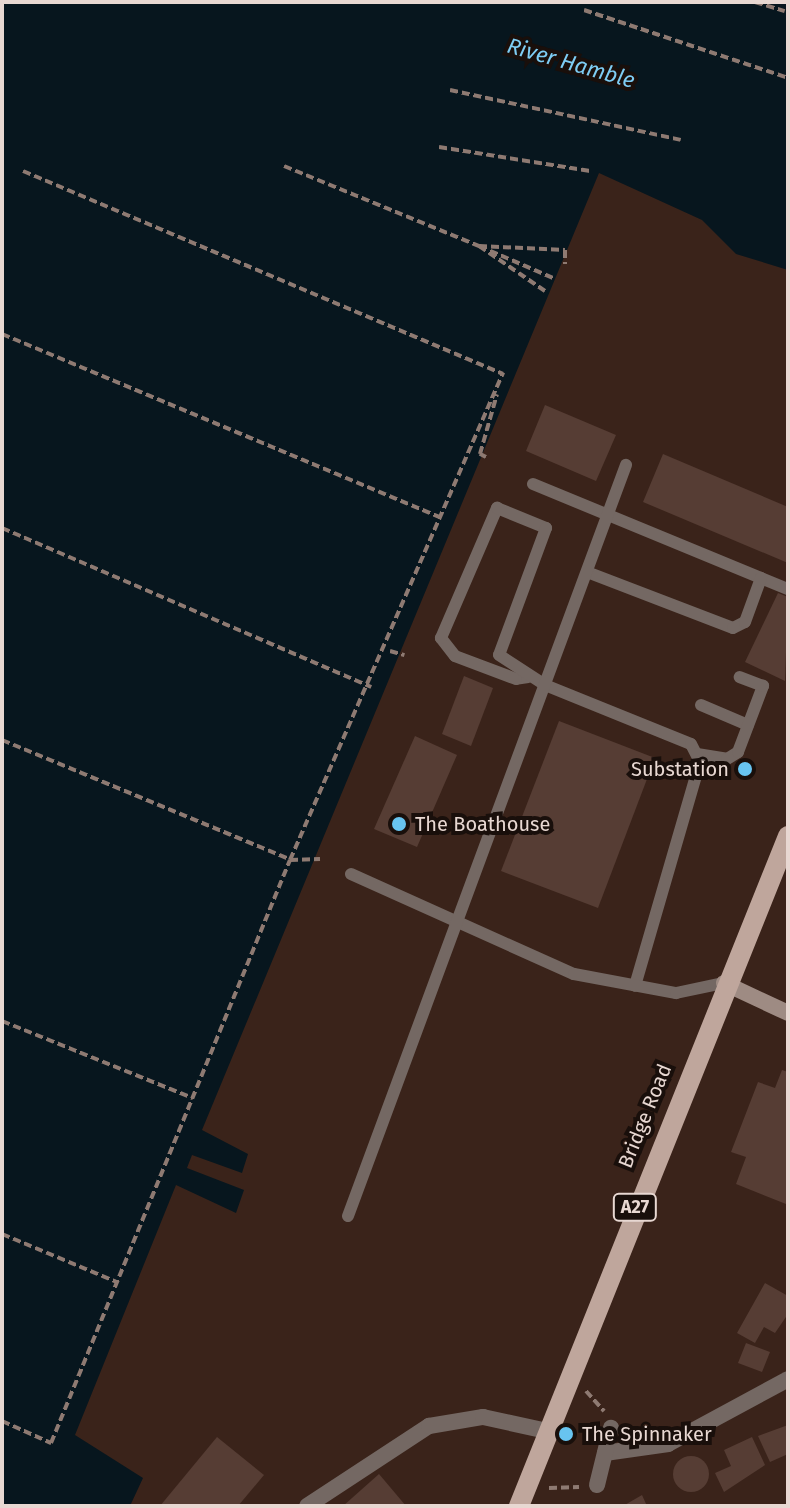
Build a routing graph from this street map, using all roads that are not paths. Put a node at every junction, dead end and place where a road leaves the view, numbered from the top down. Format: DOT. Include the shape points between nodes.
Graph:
graph roads {
  1 [pos="626,465"];
  2 [pos="533,484"];
  3 [pos="607,517"];
  4 [pos="587,572"];
  5 [pos="761,578"];
  6 [pos="788,589"];
  7 [pos="528,677"];
  8 [pos="740,677"];
  9 [pos="545,685"];
  10 [pos="701,705"];
  11 [pos="748,725"];
  12 [pos="697,754"];
  13 [pos="786,844"];
  14 [pos="351,874"];
  15 [pos="457,922"];
  16 [pos="724,983"];
  17 [pos="635,986"];
  18 [pos="788,1013"];
  19 [pos="348,1216"];
  20 [pos="788,1379"];
  21 [pos="611,1428"];
  22 [pos="547,1431"];
  23 [pos="605,1453"];
  24 [pos="597,1485"];
  25 [pos="307,1506"];
  26 [pos="519,1506"];
  1 -- 3 [label="lane"];
  2 -- 3 [label="lane"];
  3 -- 4 [label="lane"];
  3 -- 5 [label="lane"];
  4 -- 5 [label="lane" via="733,628 745,622"];
  4 -- 9 [label="lane"];
  5 -- 6 [label="lane"];
  7 -- 7 [label="lane" via="516,679 455,656 441,638 497,508 546,528 496,651"];
  7 -- 9 [label="lane"];
  8 -- 11 [label="lane" via="763,686"];
  9 -- 12 [label="lane" via="691,744"];
  9 -- 15 [label="lane"];
  10 -- 11 [label="lane"];
  11 -- 12 [label="lane" via="738,752 727,759"];
  12 -- 17 [label="lane"];
  13 -- 16 [label="main road, Bridge Road / A27"];
  14 -- 15 [label="lane"];
  15 -- 17 [label="lane" via="574,974"];
  15 -- 19 [label="lane"];
  16 -- 17 [label="lane" via="676,993"];
  16 -- 18 [label="street"];
  16 -- 22 [label="main road, Bridge Road / A27"];
  20 -- 23 [label="street" via="668,1444"];
  21 -- 23 [label="street"];
  22 -- 25 [label="street" via="483,1417 429,1426"];
  22 -- 26 [label="main road, Bridge Road / A27"];
  23 -- 24 [label="street"];
}
